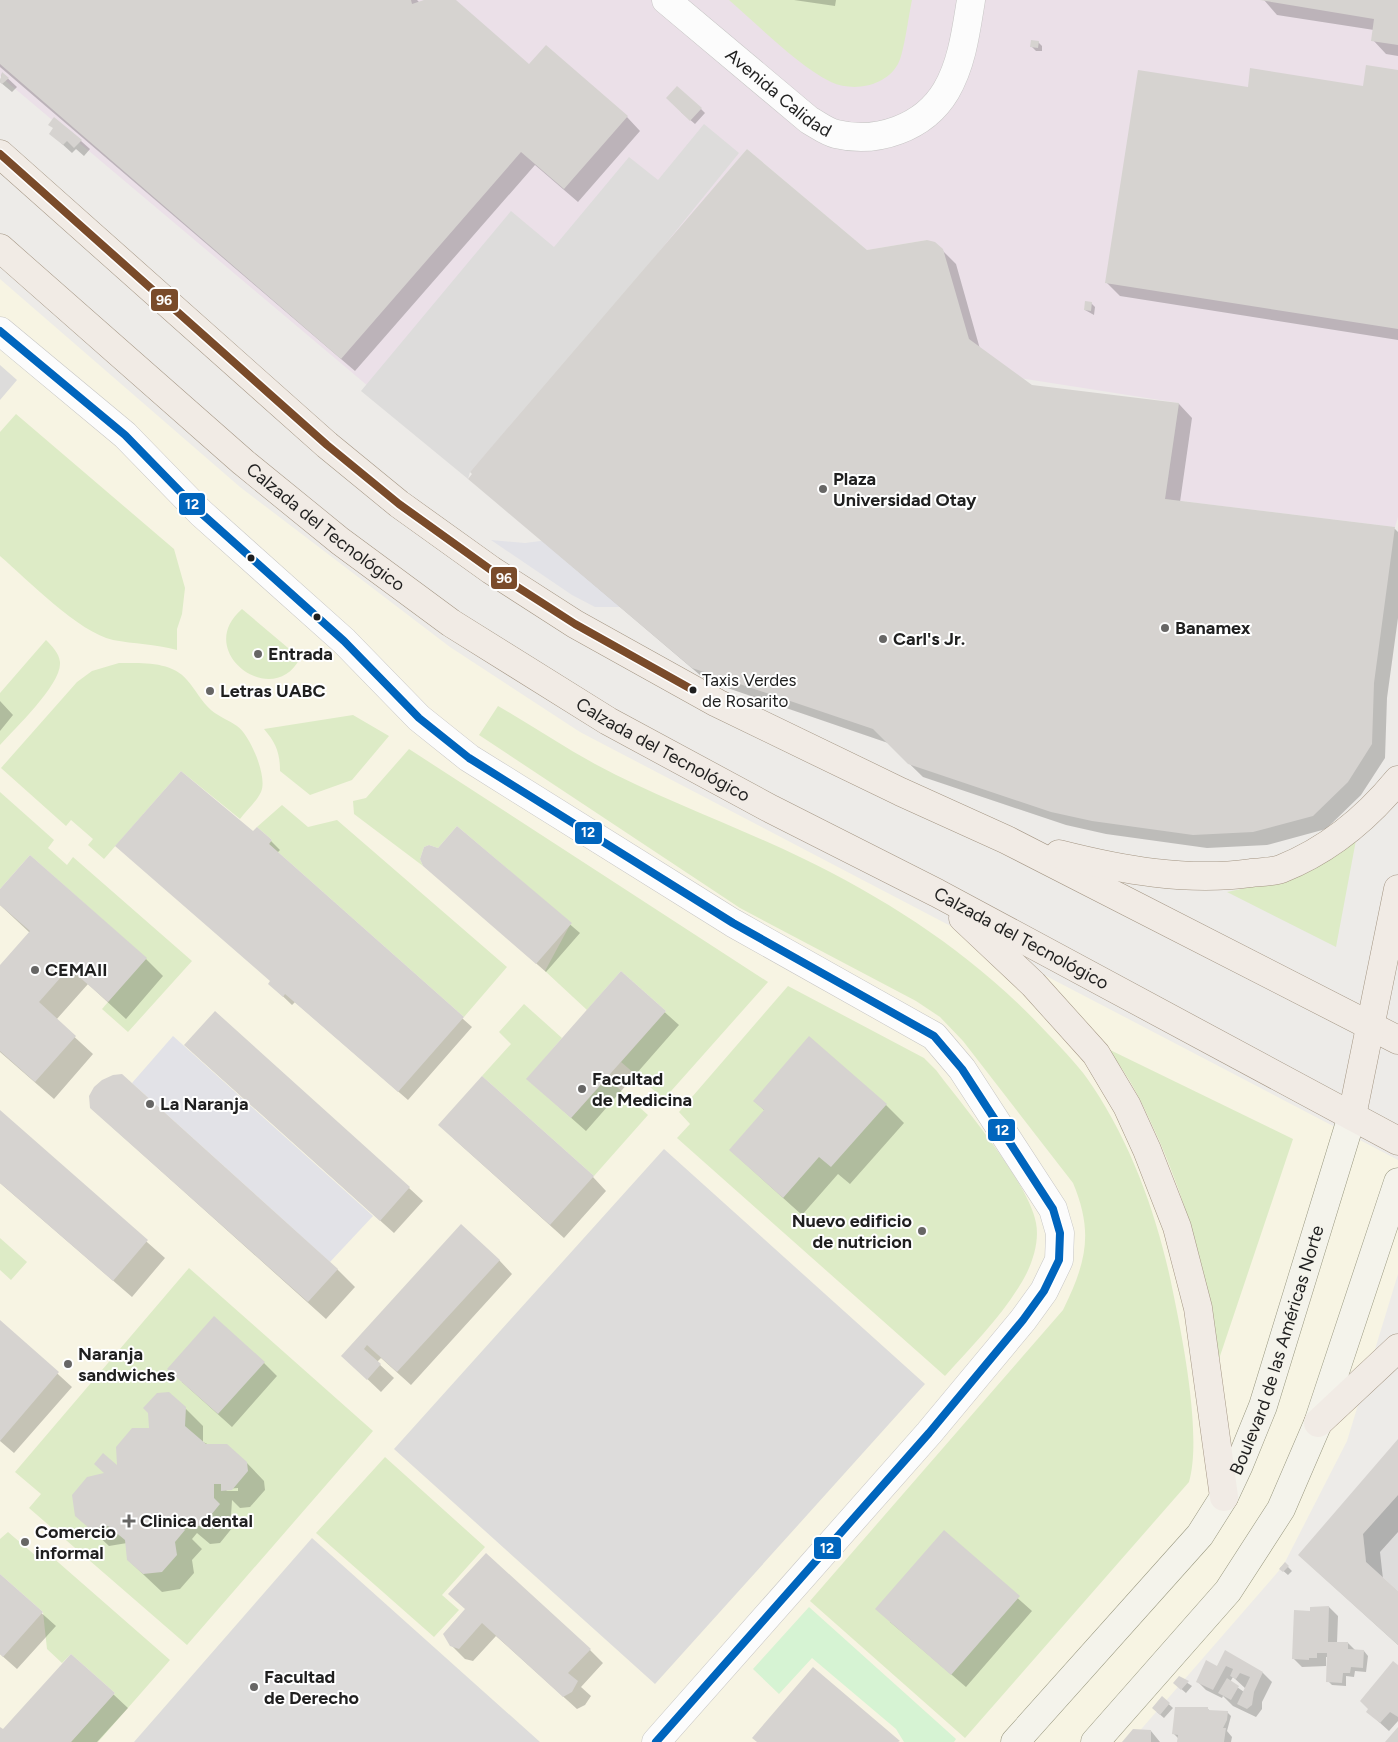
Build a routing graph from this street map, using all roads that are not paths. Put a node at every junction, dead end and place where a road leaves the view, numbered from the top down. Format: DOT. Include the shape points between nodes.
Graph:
graph roads {
  1 [pos="666,0"];
  2 [pos="971,0"];
  3 [pos="0,154"];
  4 [pos="0,248"];
  5 [pos="0,330"];
  6 [pos="1398,780"];
  7 [pos="1007,840"];
  8 [pos="1398,889"];
  9 [pos="937,893"];
  10 [pos="1372,1025"];
  11 [pos="1398,1040"];
  12 [pos="1352,1116"];
  13 [pos="1398,1141"];
  14 [pos="1398,1182"];
  15 [pos="1398,1348"];
  16 [pos="1318,1423"];
  17 [pos="1224,1497"];
  18 [pos="656,1742"];
  19 [pos="1015,1742"];
  20 [pos="1095,1742"];
  1 -- 2 [label="street, Avenida Calidad" via="809,120 835,134 860,138 886,135 908,127 930,111 946,92 958,64"];
  3 -- 7 [label="main road" via="327,445 399,504 492,570 575,624 717,703"];
  4 -- 9 [label="main road, Calzada del Tecnológico" via="243,462 430,609 608,721"];
  5 -- 18 [label="street" via="124,435 201,513 344,641 419,718 469,758 734,923 934,1036 962,1068 1053,1209 1060,1232 1059,1260 1044,1291 976,1379"];
  6 -- 7 [label="main road" via="1373,810 1332,843 1280,869 1222,877 1165,875 1097,863"];
  7 -- 10 [label="main road"];
  8 -- 10 [label="main road, Boulevard de las Américas Norte"];
  9 -- 12 [label="main road, Calzada del Tecnológico"];
  9 -- 17 [label="main road" via="1033,984 1096,1054 1127,1106 1177,1227 1198,1308"];
  10 -- 11 [label="main road"];
  10 -- 12 [label="main road, Boulevard de las Américas Norte"];
  12 -- 13 [label="main road, Calzada del Tecnológico"];
  12 -- 17 [label="main road, Boulevard de las Américas Norte" via="1262,1406"];
  14 -- 16 [label="main road"];
  15 -- 16 [label="main road"];
  16 -- 20 [label="main road" via="1281,1509 1228,1591"];
  17 -- 19 [label="main road, Boulevard de las Américas Norte" via="1200,1535"];
}
